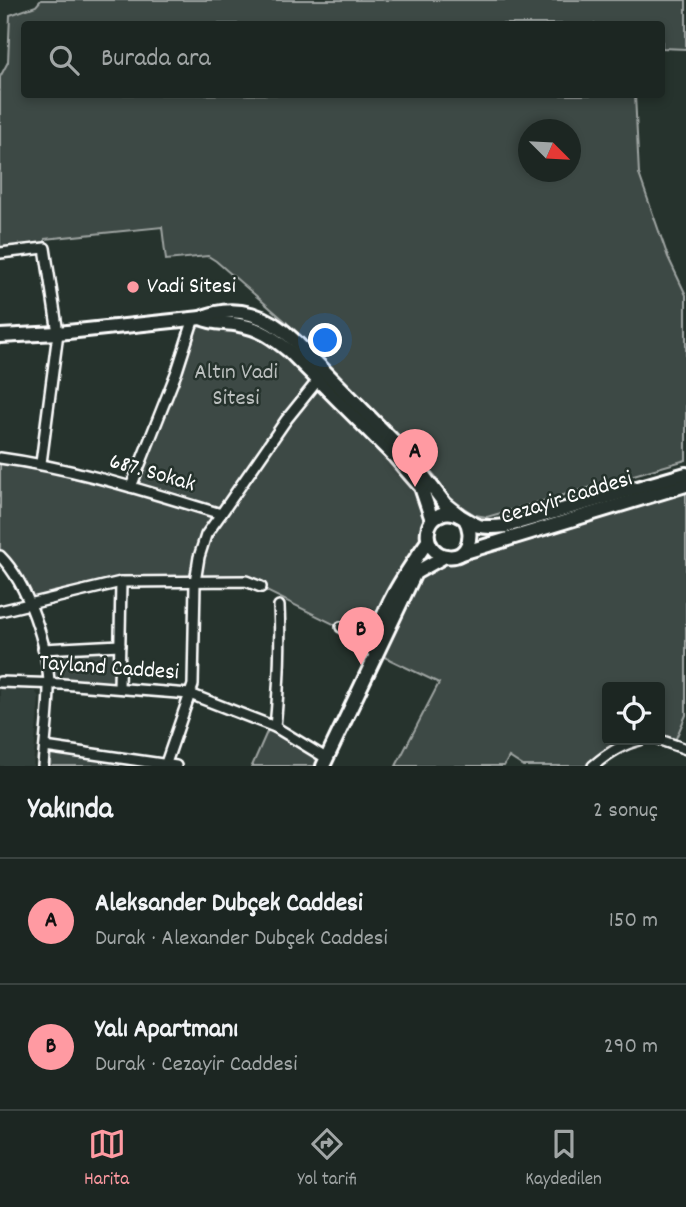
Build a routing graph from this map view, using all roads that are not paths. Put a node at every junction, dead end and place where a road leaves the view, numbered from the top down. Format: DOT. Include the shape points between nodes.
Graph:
graph roads {
  1 [pos="0,253"];
  2 [pos="197,318"];
  3 [pos="58,333"];
  4 [pos="0,336"];
  5 [pos="319,379"];
  6 [pos="0,458"];
  7 [pos="41,464"];
  8 [pos="686,474"];
  9 [pos="686,485"];
  10 [pos="131,486"];
  11 [pos="221,514"];
  12 [pos="462,517"];
  13 [pos="432,520"];
  14 [pos="507,533"];
  15 [pos="428,541"];
  16 [pos="460,553"];
  17 [pos="0,556"];
  18 [pos="445,556"];
  19 [pos="121,582"];
  20 [pos="195,582"];
  21 [pos="261,587"];
  22 [pos="403,588"];
  23 [pos="30,604"];
  24 [pos="279,606"];
  25 [pos="0,611"];
  26 [pos="341,627"];
  27 [pos="377,644"];
  28 [pos="120,645"];
  29 [pos="43,649"];
  30 [pos="0,682"];
  31 [pos="49,684"];
  32 [pos="120,688"];
  33 [pos="190,694"];
  34 [pos="275,727"];
  35 [pos="665,742"];
  36 [pos="625,745"];
  37 [pos="45,747"];
  38 [pos="686,749"];
  39 [pos="325,762"];
  40 [pos="169,765"];
  41 [pos="43,766"];
  42 [pos="593,766"];
  1 -- 3 [label="street" via="45,248"];
  2 -- 3 [label="main road"];
  2 -- 5 [label="main road" via="271,335"];
  2 -- 10 [label="street"];
  2 -- 12 [label="main road" via="242,312 280,327"];
  3 -- 4 [label="main road"];
  3 -- 7 [label="street"];
  5 -- 11 [label="street"];
  5 -- 13 [label="main road" via="421,487"];
  6 -- 7 [label="street, 687. Sokak"];
  7 -- 10 [label="street, 687. Sokak"];
  8 -- 14 [label="main road, Cezayir Caddesi"];
  9 -- 14 [label="main road, Cezayir Caddesi"];
  10 -- 11 [label="street, 687. Sokak"];
  11 -- 20 [label="street, 687. Sokak" via="206,535"];
  12 -- 13 [label="main road" via="445,513"];
  12 -- 14 [label="main road, Cezayir Caddesi"];
  12 -- 16 [label="main road" via="471,539"];
  13 -- 15 [label="main road"];
  14 -- 16 [label="main road, Cezayir Caddesi"];
  15 -- 18 [label="main road"];
  15 -- 22 [label="main road"];
  16 -- 18 [label="main road"];
  17 -- 23 [label="street"];
  18 -- 22 [label="main road" via="415,573"];
  19 -- 20 [label="street"];
  19 -- 23 [label="street"];
  19 -- 28 [label="street"];
  20 -- 21 [label="street" via="246,581"];
  20 -- 33 [label="street, 687. Sokak"];
  22 -- 27 [label="main road"];
  23 -- 25 [label="street"];
  23 -- 29 [label="street"];
  24 -- 34 [label="street"];
  26 -- 27 [label="street"];
  27 -- 39 [label="main road"];
  28 -- 29 [label="street"];
  28 -- 32 [label="street"];
  29 -- 31 [label="street"];
  30 -- 31 [label="street, Tayland Caddesi"];
  31 -- 32 [label="street, Tayland Caddesi"];
  31 -- 37 [label="street"];
  32 -- 33 [label="street, Tayland Caddesi"];
  33 -- 34 [label="street, Tayland Caddesi"];
  33 -- 40 [label="street, 687. Sokak"];
  34 -- 39 [label="street, Tayland Caddesi"];
  35 -- 38 [label="street"];
  36 -- 42 [label="street"];
  37 -- 40 [label="street"];
  37 -- 41 [label="street"];
}
